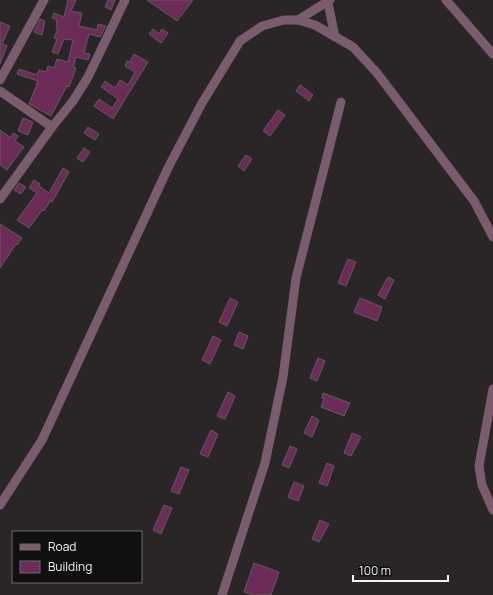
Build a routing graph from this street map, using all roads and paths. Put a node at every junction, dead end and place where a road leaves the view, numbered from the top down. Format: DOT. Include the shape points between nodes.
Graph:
graph roads {
  1 [pos="44,0"];
  2 [pos="124,0"];
  3 [pos="446,0"];
  4 [pos="329,1"];
  5 [pos="298,20"];
  6 [pos="335,37"];
  7 [pos="493,54"];
  8 [pos="1,75"];
  9 [pos="0,91"];
  10 [pos="342,102"];
  11 [pos="52,127"];
  12 [pos="0,198"];
  13 [pos="493,237"];
  14 [pos="493,389"];
  15 [pos="0,505"];
  16 [pos="493,510"];
  17 [pos="222,595"];
  1 -- 8 [label="street"];
  2 -- 11 [label="street" via="88,77"];
  3 -- 7 [label="street"];
  4 -- 5 [label="street"];
  4 -- 6 [label="street"];
  5 -- 6 [label="street" via="315,25"];
  5 -- 15 [label="street" via="284,20 262,26 240,41 202,103 168,168 42,440"];
  6 -- 13 [label="street" via="353,47 377,73 474,202"];
  9 -- 11 [label="street"];
  10 -- 17 [label="street" via="296,278 283,377 265,463"];
  11 -- 12 [label="street"];
  14 -- 16 [label="street" via="479,466 482,484"];
}
